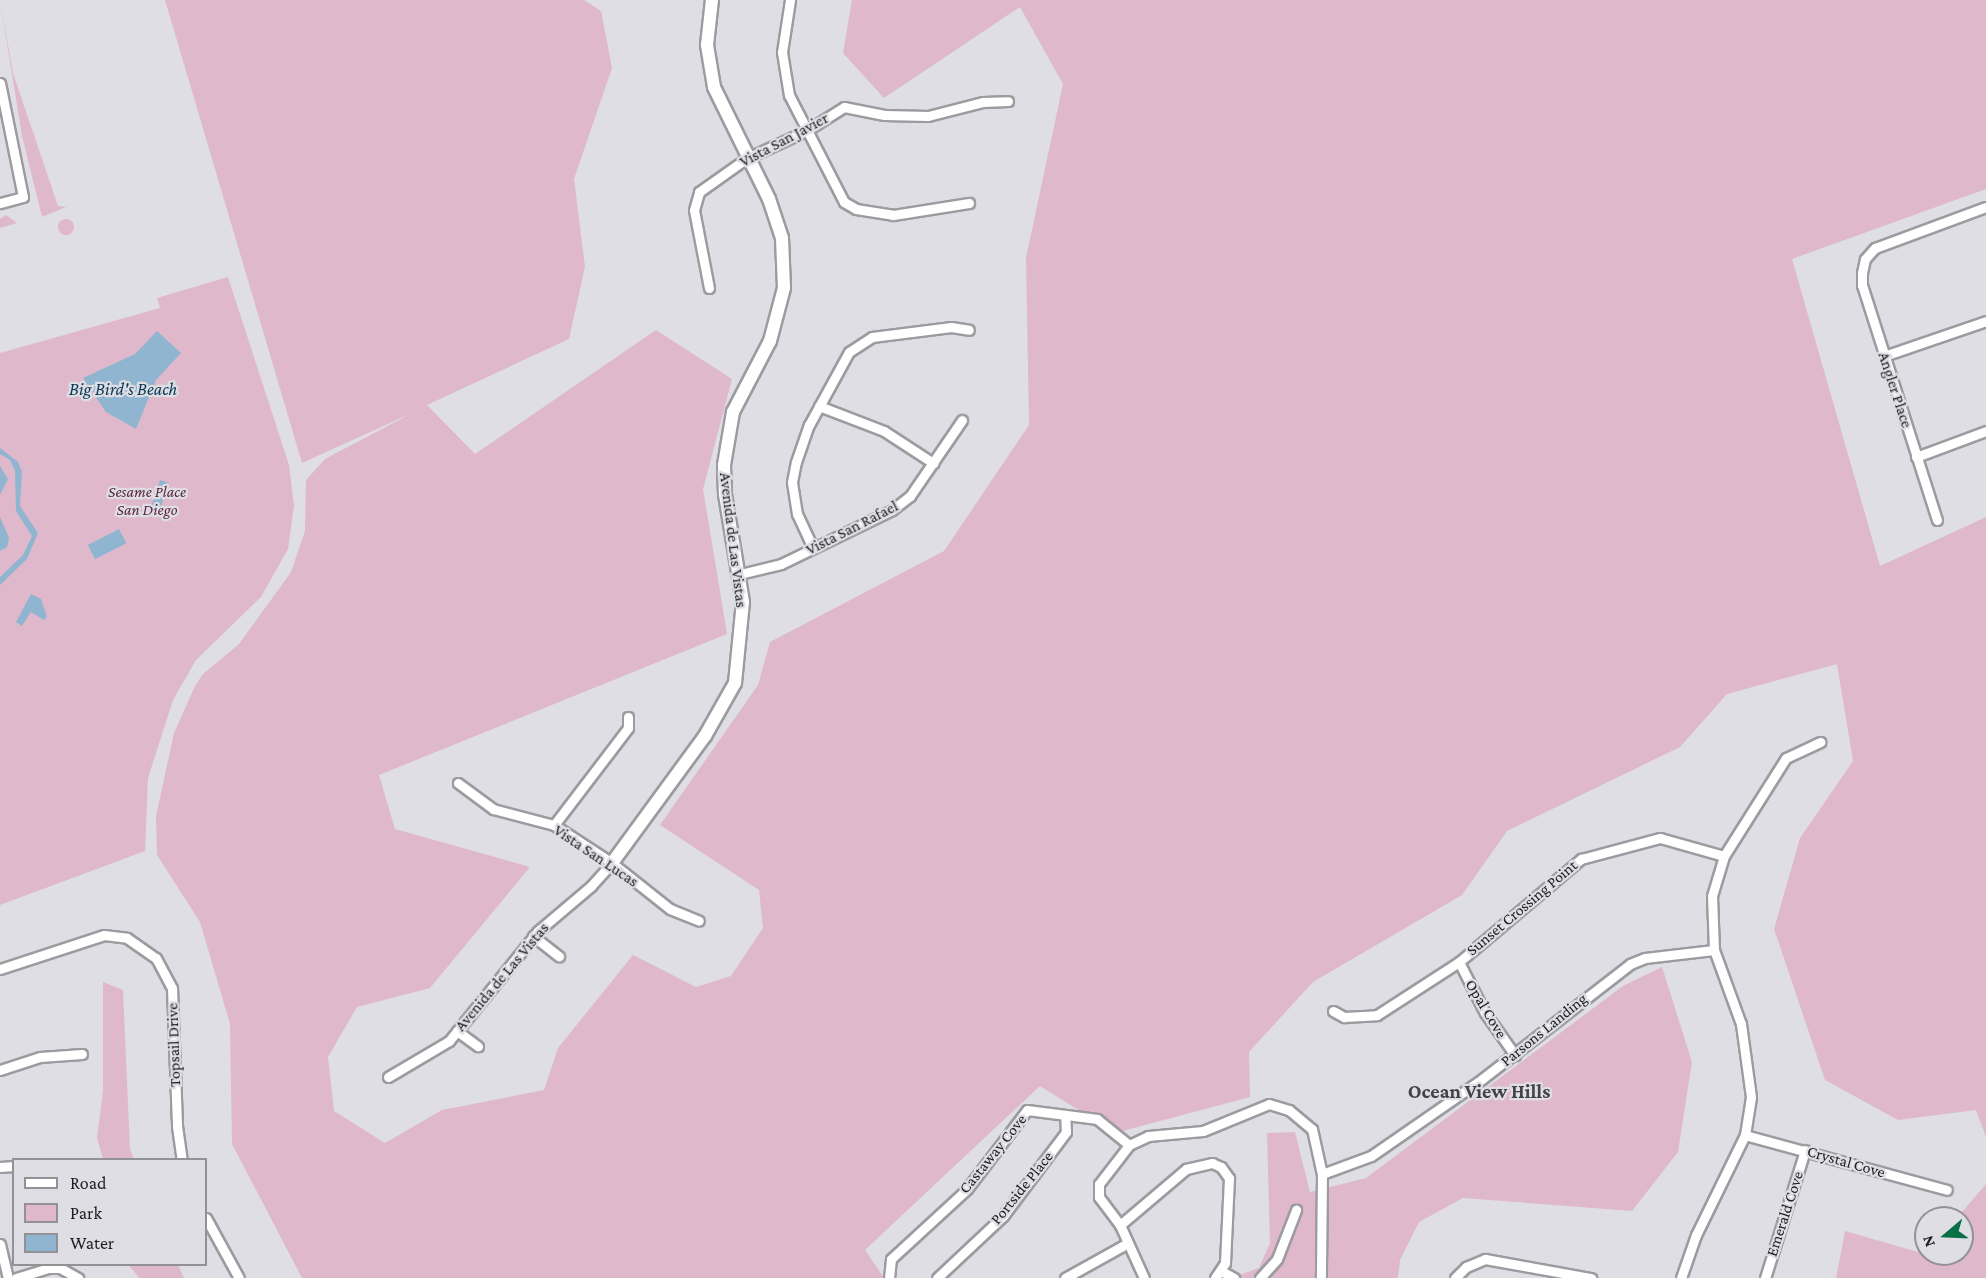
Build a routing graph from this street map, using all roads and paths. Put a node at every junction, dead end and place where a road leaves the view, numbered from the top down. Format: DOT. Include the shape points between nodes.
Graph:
graph roads {
  1 [pos="712,0"];
  2 [pos="790,0"];
  3 [pos="0,83"];
  4 [pos="1008,101"];
  5 [pos="806,131"];
  6 [pos="747,159"];
  7 [pos="0,203"];
  8 [pos="969,203"];
  9 [pos="1986,207"];
  10 [pos="709,288"];
  11 [pos="1986,321"];
  12 [pos="969,330"];
  13 [pos="1884,356"];
  14 [pos="819,406"];
  15 [pos="962,420"];
  16 [pos="1986,431"];
  17 [pos="1916,457"];
  18 [pos="933,463"];
  19 [pos="1937,520"];
  20 [pos="813,548"];
  21 [pos="740,574"];
  22 [pos="628,717"];
  23 [pos="1821,742"];
  24 [pos="458,783"];
  25 [pos="554,825"];
  26 [pos="1724,856"];
  27 [pos="612,863"];
  28 [pos="699,921"];
  29 [pos="533,936"];
  30 [pos="1714,950"];
  31 [pos="559,956"];
  32 [pos="1459,962"];
  33 [pos="0,969"];
  34 [pos="1333,1011"];
  35 [pos="457,1031"];
  36 [pos="478,1046"];
  37 [pos="82,1054"];
  38 [pos="1515,1054"];
  39 [pos="0,1070"];
  40 [pos="388,1077"];
  41 [pos="1065,1115"];
  42 [pos="1745,1135"];
  43 [pos="1129,1145"];
  44 [pos="1805,1150"];
  45 [pos="182,1158"];
  46 [pos="1322,1174"];
  47 [pos="1947,1190"];
  48 [pos="1296,1210"];
  49 [pos="207,1220"];
  50 [pos="1120,1225"];
  51 [pos="1128,1243"];
  52 [pos="0,1244"];
  53 [pos="1219,1275"];
  54 [pos="1573,1277"];
  55 [pos="8,1278"];
  56 [pos="16,1278"];
  57 [pos="78,1278"];
  58 [pos="238,1278"];
  59 [pos="889,1278"];
  60 [pos="937,1278"];
  61 [pos="1065,1278"];
  62 [pos="1144,1278"];
  63 [pos="1234,1278"];
  64 [pos="1260,1278"];
  65 [pos="1321,1278"];
  66 [pos="1455,1278"];
  67 [pos="1591,1278"];
  68 [pos="1681,1278"];
  69 [pos="1765,1278"];
  1 -- 6 [label="street, Avenida de Las Vistas" via="707,37 711,73 718,100"];
  2 -- 5 [label="street" via="783,41 784,75"];
  3 -- 7 [label="street" via="23,197"];
  4 -- 5 [label="street, Vista San Javier" via="983,102 917,117 844,107"];
  5 -- 6 [label="street, Vista San Javier"];
  5 -- 8 [label="street" via="837,192 855,209 893,214"];
  6 -- 10 [label="street, Vista San Javier" via="699,192 694,210"];
  6 -- 21 [label="street, Avenida de Las Vistas" via="769,199 782,238 784,288 770,341 734,411 728,439 725,494"];
  9 -- 13 [label="street, Angler Place" via="1875,248 1865,259 1862,285"];
  11 -- 13 [label="street"];
  12 -- 14 [label="street" via="951,327 872,337 849,352"];
  13 -- 17 [label="street, Angler Place"];
  14 -- 18 [label="street" via="884,431"];
  14 -- 20 [label="street" via="799,450 792,482 797,514"];
  15 -- 18 [label="street, Vista San Rafael"];
  16 -- 17 [label="street"];
  17 -- 19 [label="street, Angler Place"];
  18 -- 20 [label="street, Vista San Rafael" via="910,496 892,510"];
  20 -- 21 [label="street, Vista San Rafael" via="781,564"];
  21 -- 27 [label="street, Avenida de Las Vistas" via="742,631 735,682 705,736"];
  22 -- 25 [label="street" via="628,728"];
  23 -- 26 [label="street" via="1786,758"];
  24 -- 25 [label="street, Vista San Lucas" via="493,809"];
  25 -- 27 [label="street, Vista San Lucas"];
  26 -- 30 [label="street" via="1712,896"];
  26 -- 32 [label="street, Sunset Crossing Point" via="1660,838 1581,859"];
  27 -- 28 [label="street, Vista San Lucas" via="670,909"];
  27 -- 29 [label="street, Avenida de Las Vistas"];
  29 -- 31 [label="street"];
  29 -- 35 [label="street, Avenida de Las Vistas"];
  30 -- 38 [label="street, Parsons Landing" via="1645,958 1630,964"];
  30 -- 42 [label="street" via="1747,1050 1751,1097"];
  32 -- 34 [label="street, Sunset Crossing Point" via="1377,1015 1344,1017"];
  32 -- 38 [label="street, Opal Cove" via="1485,1013"];
  33 -- 45 [label="street, Topsail Drive" via="104,935 127,938 156,957 172,988 176,1119"];
  35 -- 36 [label="street"];
  35 -- 40 [label="street, Avenida de Las Vistas" via="440,1048"];
  37 -- 39 [label="street" via="40,1057"];
  38 -- 46 [label="street, Parsons Landing" via="1371,1156"];
  41 -- 43 [label="street, Castaway Cove" via="1097,1119"];
  41 -- 59 [label="street, Castaway Cove" via="1027,1110 967,1188 891,1259"];
  41 -- 60 [label="street, Portside Place" via="1066,1132 1003,1216"];
  42 -- 44 [label="street, Crystal Cove"];
  42 -- 68 [label="street" via="1696,1235"];
  43 -- 46 [label="street" via="1148,1136 1203,1131 1269,1104 1288,1110 1312,1129"];
  43 -- 50 [label="street" via="1099,1184 1099,1197"];
  44 -- 47 [label="street, Crystal Cove"];
  44 -- 69 [label="street, Emerald Cove"];
  46 -- 65 [label="street"];
  48 -- 64 [label="street" via="1277,1259"];
  49 -- 58 [label="street"];
  50 -- 51 [label="street"];
  50 -- 53 [label="street" via="1186,1169 1212,1163 1221,1167 1229,1178"];
  51 -- 61 [label="street"];
  51 -- 62 [label="street"];
  52 -- 55 [label="street"];
  53 -- 63 [label="street"];
  54 -- 66 [label="street" via="1485,1259 1466,1267"];
  54 -- 67 [label="street"];
  56 -- 57 [label="street" via="60,1268"];
}
